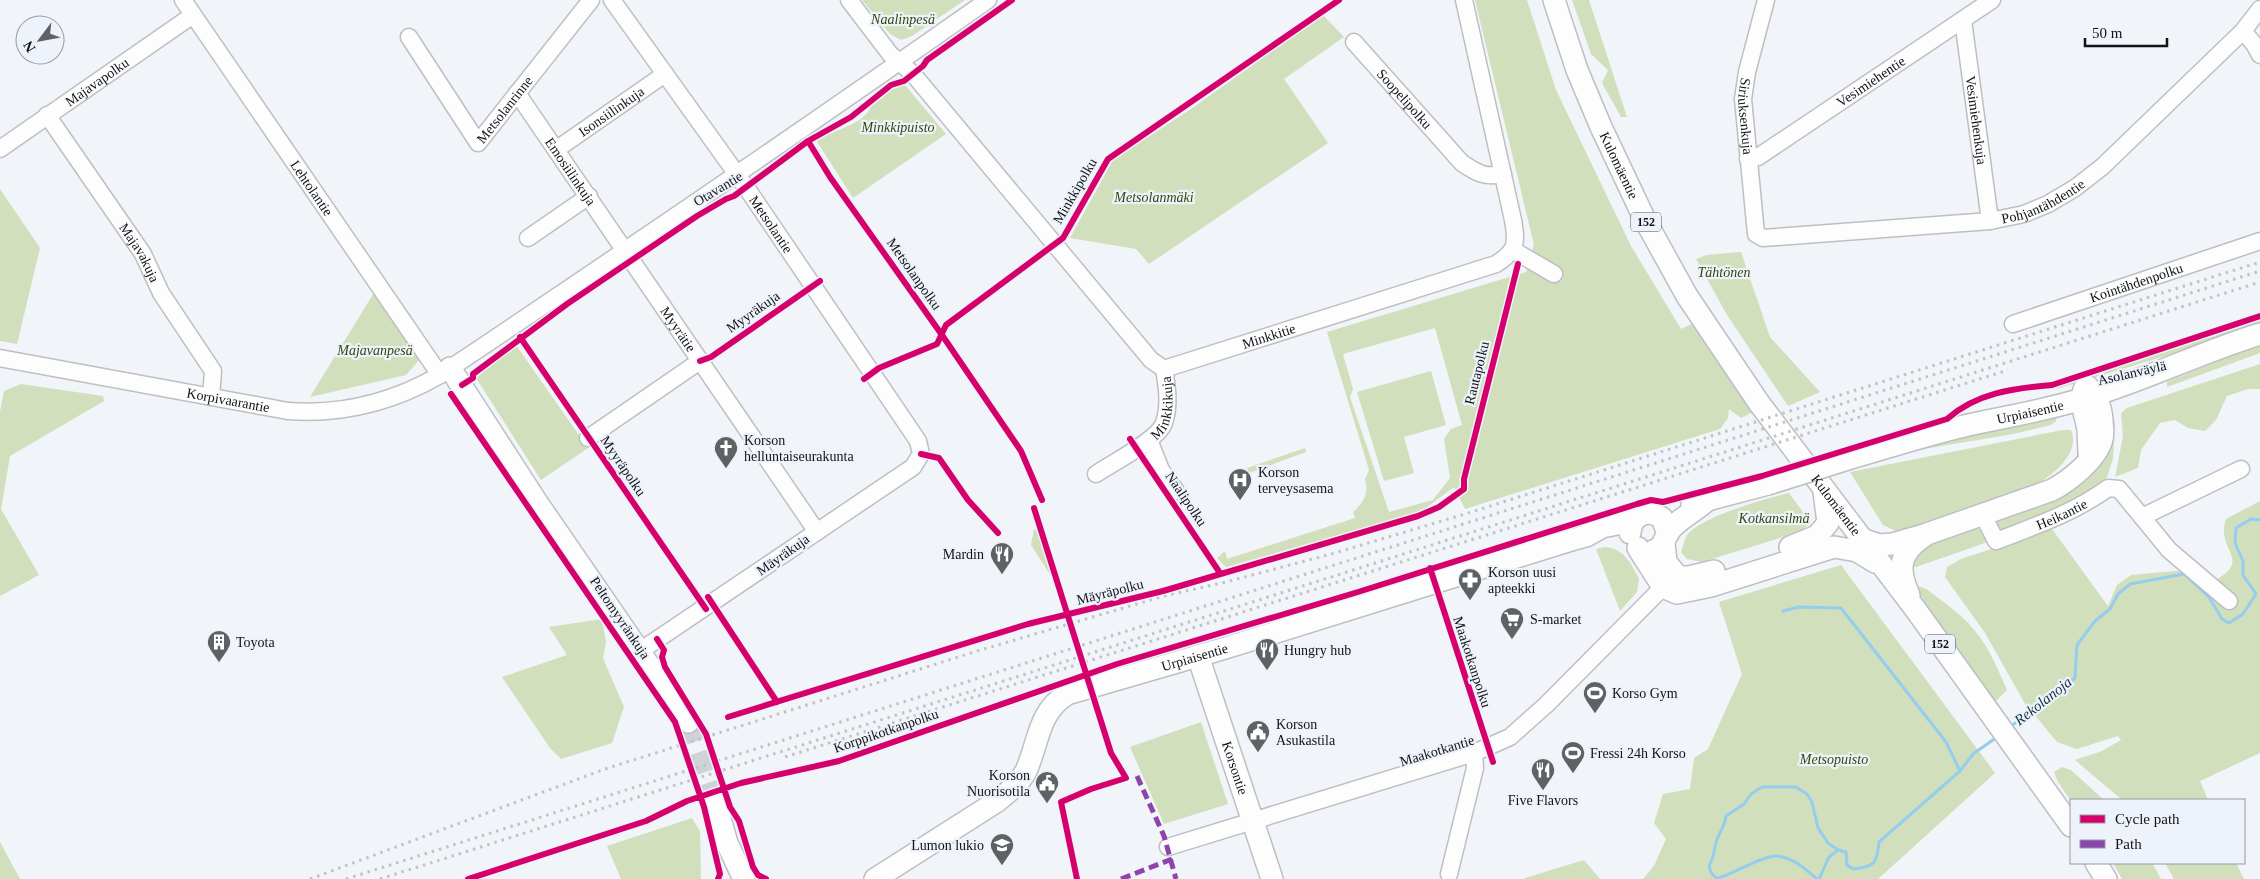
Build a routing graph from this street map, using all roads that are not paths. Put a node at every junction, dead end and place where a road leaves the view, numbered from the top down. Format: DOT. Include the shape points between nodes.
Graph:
graph roads {
  1 [pos="183,0"];
  2 [pos="591,0"];
  3 [pos="612,0"];
  4 [pos="849,0"];
  5 [pos="988,0"];
  6 [pos="1464,0"];
  7 [pos="1554,0"];
  8 [pos="1565,0"];
  9 [pos="1766,0"];
  10 [pos="1992,0"];
  11 [pos="2260,9"];
  12 [pos="193,15"];
  13 [pos="1963,20"];
  14 [pos="2244,31"];
  15 [pos="409,37"];
  16 [pos="1354,42"];
  17 [pos="2260,56"];
  18 [pos="900,62"];
  19 [pos="665,74"];
  20 [pos="1586,89"];
  21 [pos="517,93"];
  22 [pos="47,115"];
  23 [pos="0,149"];
  24 [pos="557,149"];
  25 [pos="1748,158"];
  26 [pos="1503,174"];
  27 [pos="737,175"];
  28 [pos="589,196"];
  29 [pos="1990,220"];
  30 [pos="1756,234"];
  31 [pos="528,238"];
  32 [pos="2260,241"];
  33 [pos="625,249"];
  34 [pos="1512,250"];
  35 [pos="1554,274"];
  36 [pos="2013,324"];
  37 [pos="2260,334"];
  38 [pos="0,358"];
  39 [pos="700,361"];
  40 [pos="1164,369"];
  41 [pos="445,372"];
  42 [pos="2088,393"];
  43 [pos="211,397"];
  44 [pos="588,438"];
  45 [pos="1149,440"];
  46 [pos="921,454"];
  47 [pos="2241,469"];
  48 [pos="1096,474"];
  49 [pos="1824,489"];
  50 [pos="1176,491"];
  51 [pos="1983,515"];
  52 [pos="2142,517"];
  53 [pos="1664,531"];
  54 [pos="817,532"];
  55 [pos="1634,536"];
  56 [pos="1924,536"];
  57 [pos="1861,539"];
  58 [pos="1881,567"];
  59 [pos="1669,581"];
  60 [pos="2229,602"];
  61 [pos="1916,610"];
  62 [pos="640,651"];
  63 [pos="1198,656"];
  64 [pos="688,722"];
  65 [pos="1474,753"];
  66 [pos="715,801"];
  67 [pos="1254,822"];
  68 [pos="2070,825"];
  69 [pos="727,843"];
  70 [pos="1168,847"];
  71 [pos="2097,864"];
  72 [pos="1449,874"];
  73 [pos="728,879"];
  74 [pos="744,879"];
  75 [pos="876,879"];
  76 [pos="1272,879"];
  77 [pos="2106,879"];
  1 -- 12 [label="street, Lehtolantie"];
  2 -- 21 [label="street, Metsolanrinne"];
  3 -- 19 [label="street, Metsolantie"];
  4 -- 18 [label="street" via="890,54"];
  5 -- 18 [label="street, Otavantie"];
  6 -- 26 [label="street"];
  7 -- 20 [label="main road, Kulomäentie / 152"];
  8 -- 20 [label="main road, Kulomäentie / 152"];
  9 -- 25 [label="street, Siriuksenkuja" via="1744,85"];
  10 -- 13 [label="street, Vesimiehentie"];
  11 -- 14 [label="street, Pohjantähdentie"];
  12 -- 22 [label="street, Majavapolku"];
  12 -- 41 [label="street, Lehtolantie"];
  13 -- 25 [label="street, Vesimiehentie" via="1758,157"];
  13 -- 29 [label="street, Vesimiehenkuja"];
  14 -- 17 [label="street"];
  14 -- 29 [label="street, Pohjantähdentie" via="2102,167 2075,188 2024,214"];
  15 -- 21 [label="street, Metsolanrinne" via="478,143"];
  16 -- 26 [label="street, Soopelipolku" via="1462,162 1482,176"];
  18 -- 27 [label="street, Otavantie"];
  18 -- 40 [label="street" via="1151,360"];
  19 -- 24 [label="street, Isonsiilinkuja"];
  19 -- 27 [label="street, Metsolantie"];
  20 -- 49 [label="main road, Kulomäentie / 152" via="1642,213 1687,296 1754,396"];
  21 -- 24 [label="street, Emosiilinkuja"];
  22 -- 23 [label="street, Majavapolku"];
  22 -- 43 [label="street, Majavakuja" via="143,254 160,293 213,371"];
  24 -- 28 [label="street, Emosiilinkuja"];
  25 -- 30 [label="street, Siriuksenkuja"];
  26 -- 34 [label="street" via="1516,240"];
  27 -- 33 [label="street, Otavantie"];
  27 -- 46 [label="street, Metsolantie" via="918,442"];
  28 -- 31 [label="street"];
  28 -- 33 [label="street, Emosiilinkuja"];
  29 -- 30 [label="street, Pohjantähdentie" via="1763,238"];
  32 -- 36 [label="street, Kointähdenpolku"];
  33 -- 39 [label="street, Myyrätie"];
  33 -- 41 [label="street, Otavantie"];
  34 -- 35 [label="street"];
  34 -- 40 [label="street, Minkkitie" via="1496,264"];
  37 -- 42 [label="main road, Asolanväylä" via="2178,362 2133,383"];
  38 -- 43 [label="street, Korpivaarantie"];
  39 -- 44 [label="street"];
  39 -- 54 [label="street, Myyrätie"];
  40 -- 45 [label="street, Minkkikuja" via="1166,412 1163,425"];
  41 -- 43 [label="street, Korpivaarantie" via="392,398 330,412 288,411"];
  41 -- 62 [label="main road, Peltomyyränkuja"];
  42 -- 51 [label="main road" via="2102,417 2102,439 2090,458 2067,482 2052,490"];
  42 -- 53 [label="main road, Urpiaisentie, bridge" via="2022,415 1964,426 1705,502"];
  45 -- 48 [label="street, Minkkikuja"];
  45 -- 50 [label="street, Naalipolku" via="1161,470"];
  46 -- 54 [label="street, Mäyräkuja" via="913,466"];
  47 -- 52 [label="street"];
  49 -- 57 [label="main road, Kulomäentie / 152"];
  49 -- 59 [label="main road" via="1828,519 1817,536 1707,573"];
  51 -- 52 [label="street, Heikantie" via="1996,540 2052,519 2079,507 2108,488 2114,488"];
  51 -- 56 [label="main road"];
  52 -- 60 [label="street, Heikantie" via="2169,550"];
  53 -- 55 [label="main road, Urpiaisentie" via="1652,551"];
  53 -- 55 [label="main road, Urpiaisentie" via="1646,513"];
  53 -- 59 [label="main road"];
  54 -- 62 [label="street, Mäyräkuja"];
  55 -- 59 [label="main road"];
  55 -- 63 [label="main road, Urpiaisentie" via="1602,527 1586,536"];
  56 -- 57 [label="main road" via="1879,545"];
  56 -- 61 [label="main road" via="1906,552 1902,572"];
  57 -- 58 [label="main road, Kulomäentie / 152"];
  58 -- 59 [label="main road" via="1857,551 1834,547 1689,592 1670,592"];
  58 -- 61 [label="main road, Kulomäentie / 152"];
  59 -- 65 [label="street, Maakotkantie" via="1510,737"];
  61 -- 68 [label="main road, Kulomäentie / 152"];
  62 -- 64 [label="main road, Peltomyyränkuja"];
  63 -- 67 [label="main road, Korsontie"];
  63 -- 75 [label="main road, Urpiaisentie" via="1080,689 1057,700 1046,716 1026,770 1012,789"];
  65 -- 67 [label="street, Maakotkantie"];
  65 -- 72 [label="street" via="1475,768"];
  66 -- 69 [label="main road"];
  67 -- 70 [label="street, Maakotkantie"];
  67 -- 76 [label="main road, Korsontie"];
  69 -- 73 [label="main road"];
  69 -- 74 [label="main road"];
  71 -- 77 [label="main road"];
}
